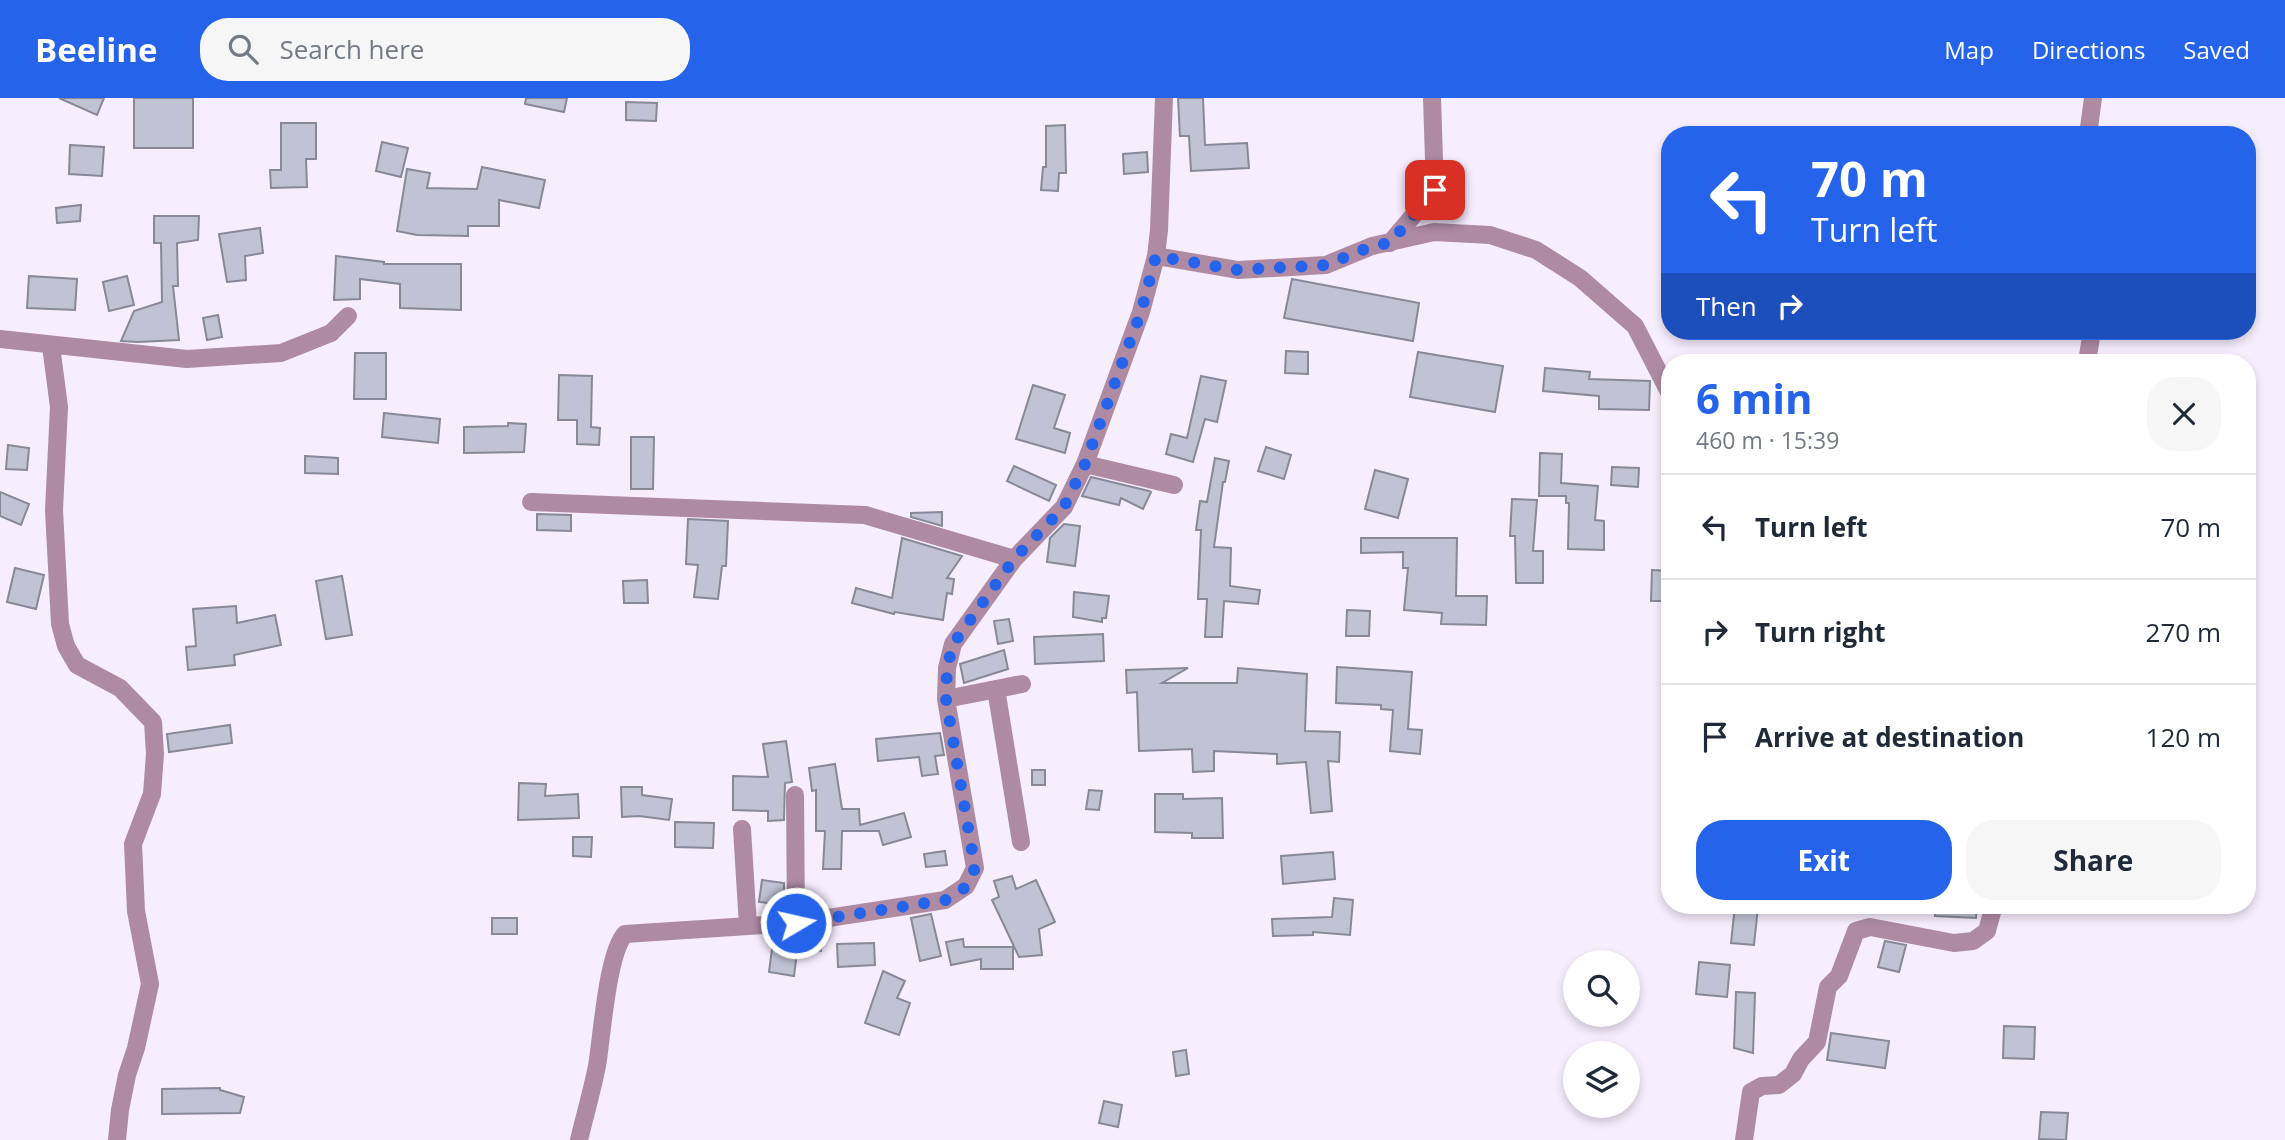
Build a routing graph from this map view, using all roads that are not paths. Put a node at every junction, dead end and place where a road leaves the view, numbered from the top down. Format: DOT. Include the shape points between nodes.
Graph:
graph roads {
  1 [pos="1164,98"];
  2 [pos="1432,98"];
  3 [pos="2093,98"];
  4 [pos="2089,126"];
  5 [pos="1390,243"];
  6 [pos="1156,256"];
  7 [pos="348,316"];
  8 [pos="0,338"];
  9 [pos="51,346"];
  10 [pos="1661,377"];
  11 [pos="1085,464"];
  12 [pos="1174,485"];
  13 [pos="531,502"];
  14 [pos="1014,559"];
  15 [pos="1022,684"];
  16 [pos="996,689"];
  17 [pos="946,699"];
  18 [pos="795,795"];
  19 [pos="742,828"];
  20 [pos="1021,842"];
  21 [pos="1992,914"];
  22 [pos="796,923"];
  23 [pos="748,926"];
  24 [pos="117,1140"];
  25 [pos="579,1140"];
  26 [pos="1744,1140"];
  1 -- 6 [label="street"];
  2 -- 5 [label="street" via="1435,190"];
  3 -- 4 [label="street"];
  5 -- 6 [label="street" via="1326,265 1238,270"];
  5 -- 10 [label="street" via="1434,232 1490,235 1536,250 1580,278 1635,326"];
  6 -- 11 [label="street" via="1141,312"];
  7 -- 9 [label="street" via="331,333 281,353 187,359"];
  8 -- 9 [label="street"];
  9 -- 24 [label="street" via="59,407 54,510 60,624 77,665 120,688 153,722 152,794 133,844 136,911 150,984 127,1075"];
  11 -- 12 [label="street"];
  11 -- 14 [label="street" via="1064,507"];
  13 -- 14 [label="street" via="865,515"];
  14 -- 17 [label="street" via="953,644"];
  15 -- 16 [label="street"];
  16 -- 17 [label="street"];
  16 -- 20 [label="street"];
  17 -- 22 [label="street" via="975,868 966,887 946,900"];
  18 -- 22 [label="street"];
  19 -- 23 [label="street"];
  21 -- 26 [label="street" via="1987,932 1973,942 1954,943 1870,927 1856,931 1839,976 1828,987 1817,1042 1779,1085 1751,1092"];
  22 -- 23 [label="street"];
  23 -- 25 [label="street" via="625,934 611,977"];
}
